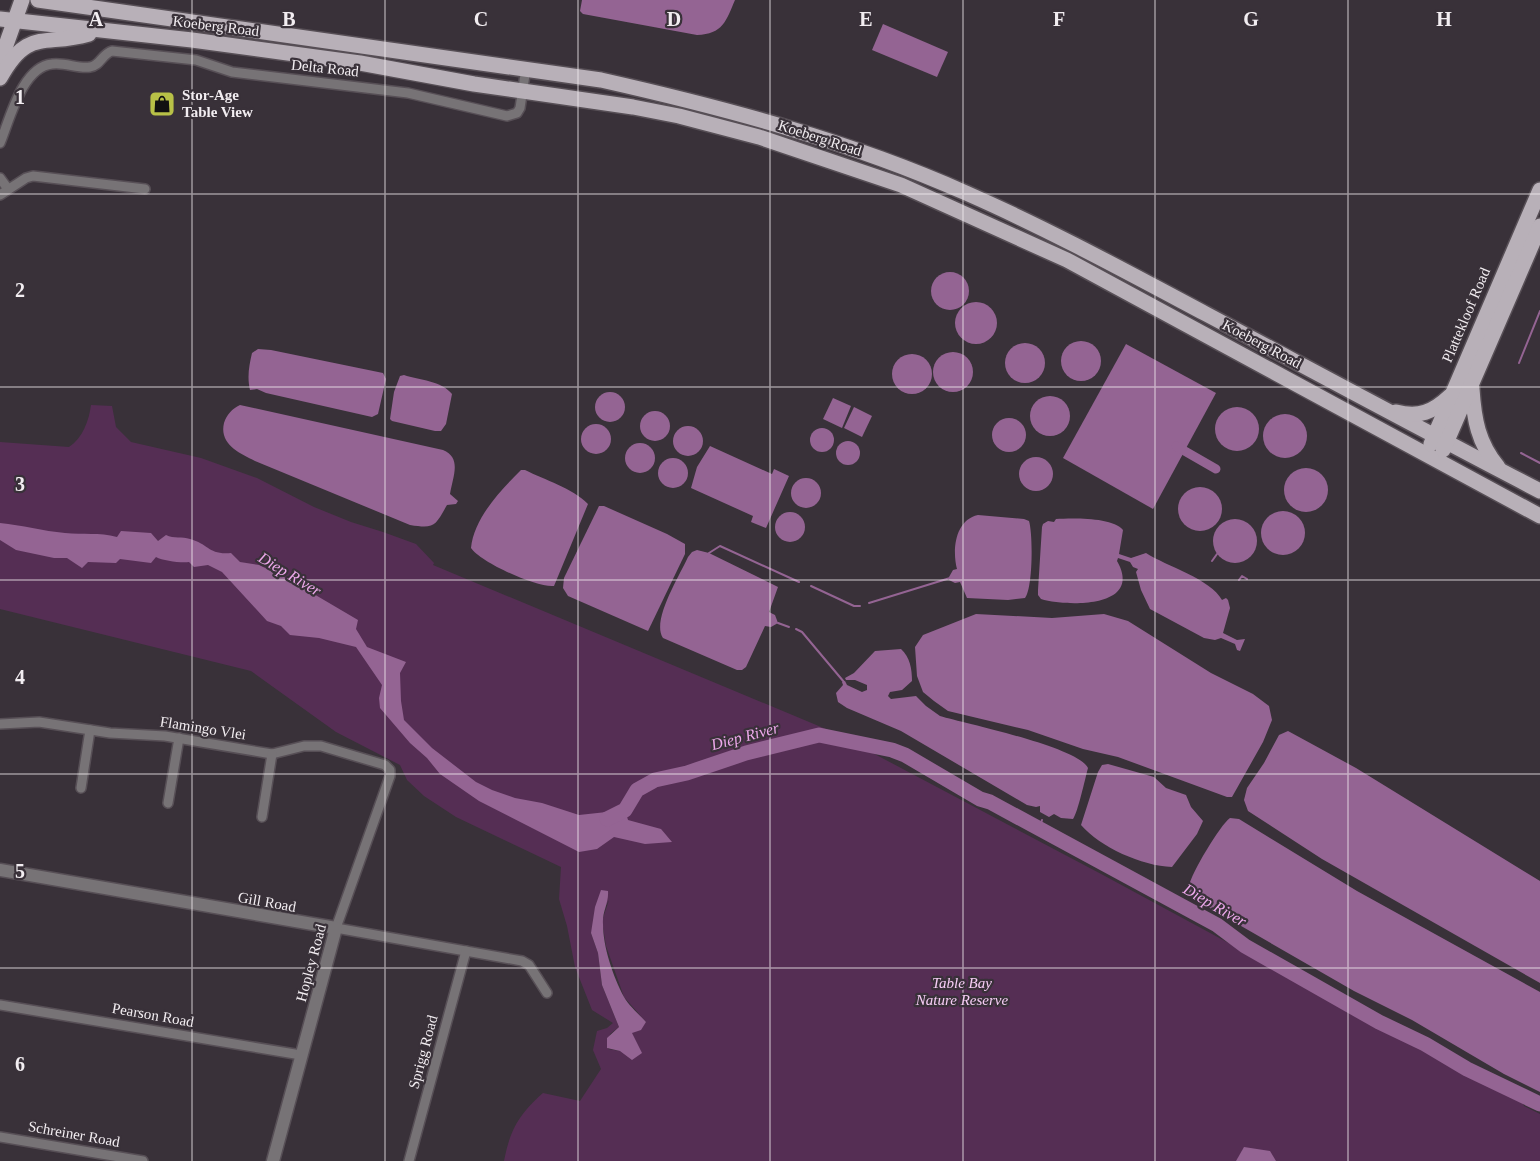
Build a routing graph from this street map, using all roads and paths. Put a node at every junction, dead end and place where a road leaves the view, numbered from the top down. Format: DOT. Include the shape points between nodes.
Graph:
graph roads {
  1 [pos="22,0"];
  2 [pos="38,0"];
  3 [pos="73,3"];
  4 [pos="7,20"];
  5 [pos="100,30"];
  6 [pos="0,62"];
  7 [pos="526,68"];
  8 [pos="0,78"];
  9 [pos="523,91"];
  10 [pos="0,143"];
  11 [pos="0,178"];
  12 [pos="145,189"];
  13 [pos="1540,190"];
  14 [pos="4,192"];
  15 [pos="1540,226"];
  16 [pos="1472,386"];
  17 [pos="1454,391"];
  18 [pos="1381,407"];
  19 [pos="1440,440"];
  20 [pos="1432,458"];
  21 [pos="1503,472"];
  22 [pos="1540,491"];
  23 [pos="1540,516"];
  24 [pos="0,724"];
  25 [pos="90,730"];
  26 [pos="179,738"];
  27 [pos="272,754"];
  28 [pos="390,776"];
  29 [pos="81,788"];
  30 [pos="168,803"];
  31 [pos="262,817"];
  32 [pos="0,870"];
  33 [pos="336,928"];
  34 [pos="466,951"];
  35 [pos="547,993"];
  36 [pos="0,1005"];
  37 [pos="301,1056"];
  38 [pos="0,1137"];
  39 [pos="143,1161"];
  40 [pos="273,1161"];
  41 [pos="409,1161"];
  1 -- 4 [label="main road"];
  2 -- 3 [label="main road, Koeberg Road"];
  3 -- 7 [label="main road, Koeberg Road"];
  4 -- 5 [label="main road, Koeberg Road"];
  4 -- 6 [label="main road"];
  5 -- 8 [label="main road" via="29,44 13,56"];
  5 -- 9 [label="main road, Koeberg Road" via="360,63"];
  7 -- 9 [label="street, Delta Road"];
  7 -- 18 [label="main road, Koeberg Road" via="611,82 769,122 964,192 1063,237"];
  9 -- 10 [label="street, Delta Road" via="518,111 507,116 408,93 232,72 196,60 112,51 89,67 56,63 33,72"];
  9 -- 20 [label="main road, Koeberg Road" via="679,116 759,136 901,185 1067,260"];
  11 -- 14 [label="street"];
  12 -- 14 [label="street" via="33,176"];
  13 -- 17 [label="main road, Plattekloof Road"];
  15 -- 16 [label="main road, Plattekloof Road"];
  16 -- 19 [label="main road, Plattekloof Road"];
  16 -- 21 [label="main road" via="1478,435"];
  17 -- 18 [label="main road" via="1424,414"];
  17 -- 19 [label="main road, Plattekloof Road"];
  18 -- 19 [label="main road, Koeberg Road"];
  19 -- 20 [label="main road, Plattekloof Road"];
  19 -- 21 [label="main road, Koeberg Road"];
  20 -- 23 [label="main road, Koeberg Road"];
  21 -- 22 [label="main road, Koeberg Road"];
  24 -- 25 [label="street, Flamingo Vlei" via="39,722"];
  25 -- 26 [label="street, Flamingo Vlei"];
  25 -- 29 [label="street"];
  26 -- 27 [label="street, Flamingo Vlei"];
  26 -- 30 [label="street"];
  27 -- 28 [label="street, Flamingo Vlei" via="321,746 385,765"];
  27 -- 31 [label="street"];
  28 -- 33 [label="street, Hopley Road"];
  32 -- 33 [label="street, Gill Road"];
  33 -- 34 [label="street, Gill Road"];
  33 -- 37 [label="street, Hopley Road"];
  34 -- 35 [label="street, Gill Road" via="529,965"];
  34 -- 41 [label="street, Sprigg Road"];
  36 -- 37 [label="street, Pearson Road"];
  37 -- 40 [label="street, Hopley Road"];
  38 -- 39 [label="street, Schreiner Road"];
}
